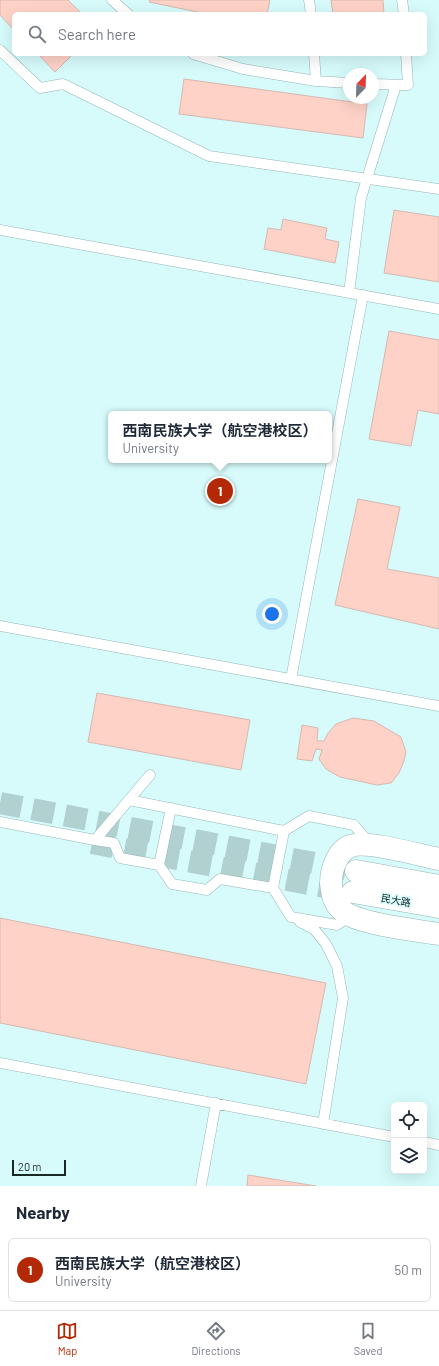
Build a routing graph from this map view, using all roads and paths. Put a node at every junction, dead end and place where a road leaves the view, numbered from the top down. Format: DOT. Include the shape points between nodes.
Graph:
graph roads {
  1 [pos="112,0"];
  2 [pos="309,0"];
  3 [pos="402,0"];
  4 [pos="126,12"];
  5 [pos="310,12"];
  6 [pos="404,12"];
  7 [pos="0,50"];
  8 [pos="200,56"];
  9 [pos="314,56"];
  10 [pos="406,56"];
  11 [pos="316,81"];
  12 [pos="343,83"];
  13 [pos="379,84"];
  14 [pos="396,85"];
  15 [pos="368,178"];
  16 [pos="439,188"];
  17 [pos="0,230"];
  18 [pos="349,293"];
  19 [pos="363,295"];
  20 [pos="439,309"];
  21 [pos="332,460"];
  22 [pos="332,463"];
  23 [pos="0,626"];
  24 [pos="291,679"];
  25 [pos="439,706"];
  26 [pos="150,775"];
  27 [pos="129,800"];
  28 [pos="171,808"];
  29 [pos="0,822"];
  30 [pos="284,831"];
  31 [pos="95,840"];
  32 [pos="371,846"];
  33 [pos="439,859"];
  34 [pos="159,865"];
  35 [pos="356,871"];
  36 [pos="439,886"];
  37 [pos="273,888"];
  38 [pos="353,892"];
  39 [pos="439,907"];
  40 [pos="351,916"];
  41 [pos="291,917"];
  42 [pos="439,934"];
  43 [pos="0,1063"];
  44 [pos="216,1103"];
  45 [pos="323,1124"];
  46 [pos="391,1136"];
  47 [pos="427,1143"];
  48 [pos="439,1145"];
  49 [pos="201,1186"];
  1 -- 4 [label="lane"];
  2 -- 5 [label="lane"];
  3 -- 6 [label="lane"];
  7 -- 15 [label="lane" via="40,88 63,84 209,156 223,160"];
  8 -- 11 [label="lane" via="243,68"];
  9 -- 11 [label="lane"];
  10 -- 14 [label="lane" via="408,85"];
  11 -- 12 [label="lane"];
  13 -- 14 [label="lane"];
  14 -- 15 [label="lane"];
  15 -- 16 [label="lane"];
  15 -- 18 [label="lane" via="361,198"];
  17 -- 18 [label="lane"];
  18 -- 19 [label="lane"];
  19 -- 20 [label="lane"];
  19 -- 21 [label="lane"];
  22 -- 24 [label="lane"];
  23 -- 24 [label="lane"];
  24 -- 25 [label="lane"];
  26 -- 27 [label="lane"];
  27 -- 28 [label="lane"];
  27 -- 31 [label="lane"];
  28 -- 30 [label="lane"];
  28 -- 34 [label="lane"];
  29 -- 31 [label="lane"];
  30 -- 32 [label="lane" via="309,816 354,826"];
  30 -- 37 [label="lane"];
  31 -- 34 [label="lane" via="114,843 120,858"];
  32 -- 33 [label="street"];
  32 -- 40 [label="street" via="354,845 344,849 332,871 332,897 338,907"];
  34 -- 37 [label="lane" via="172,884 207,890 220,879"];
  35 -- 36 [label="street"];
  37 -- 41 [label="lane"];
  38 -- 39 [label="street, 民大路"];
  40 -- 41 [label="lane" via="337,926"];
  40 -- 42 [label="street"];
  41 -- 45 [label="lane" via="314,929 326,944 337,966 343,998"];
  43 -- 44 [label="lane"];
  44 -- 45 [label="lane"];
  44 -- 49 [label="lane"];
  45 -- 46 [label="lane"];
  47 -- 48 [label="lane"];
}
